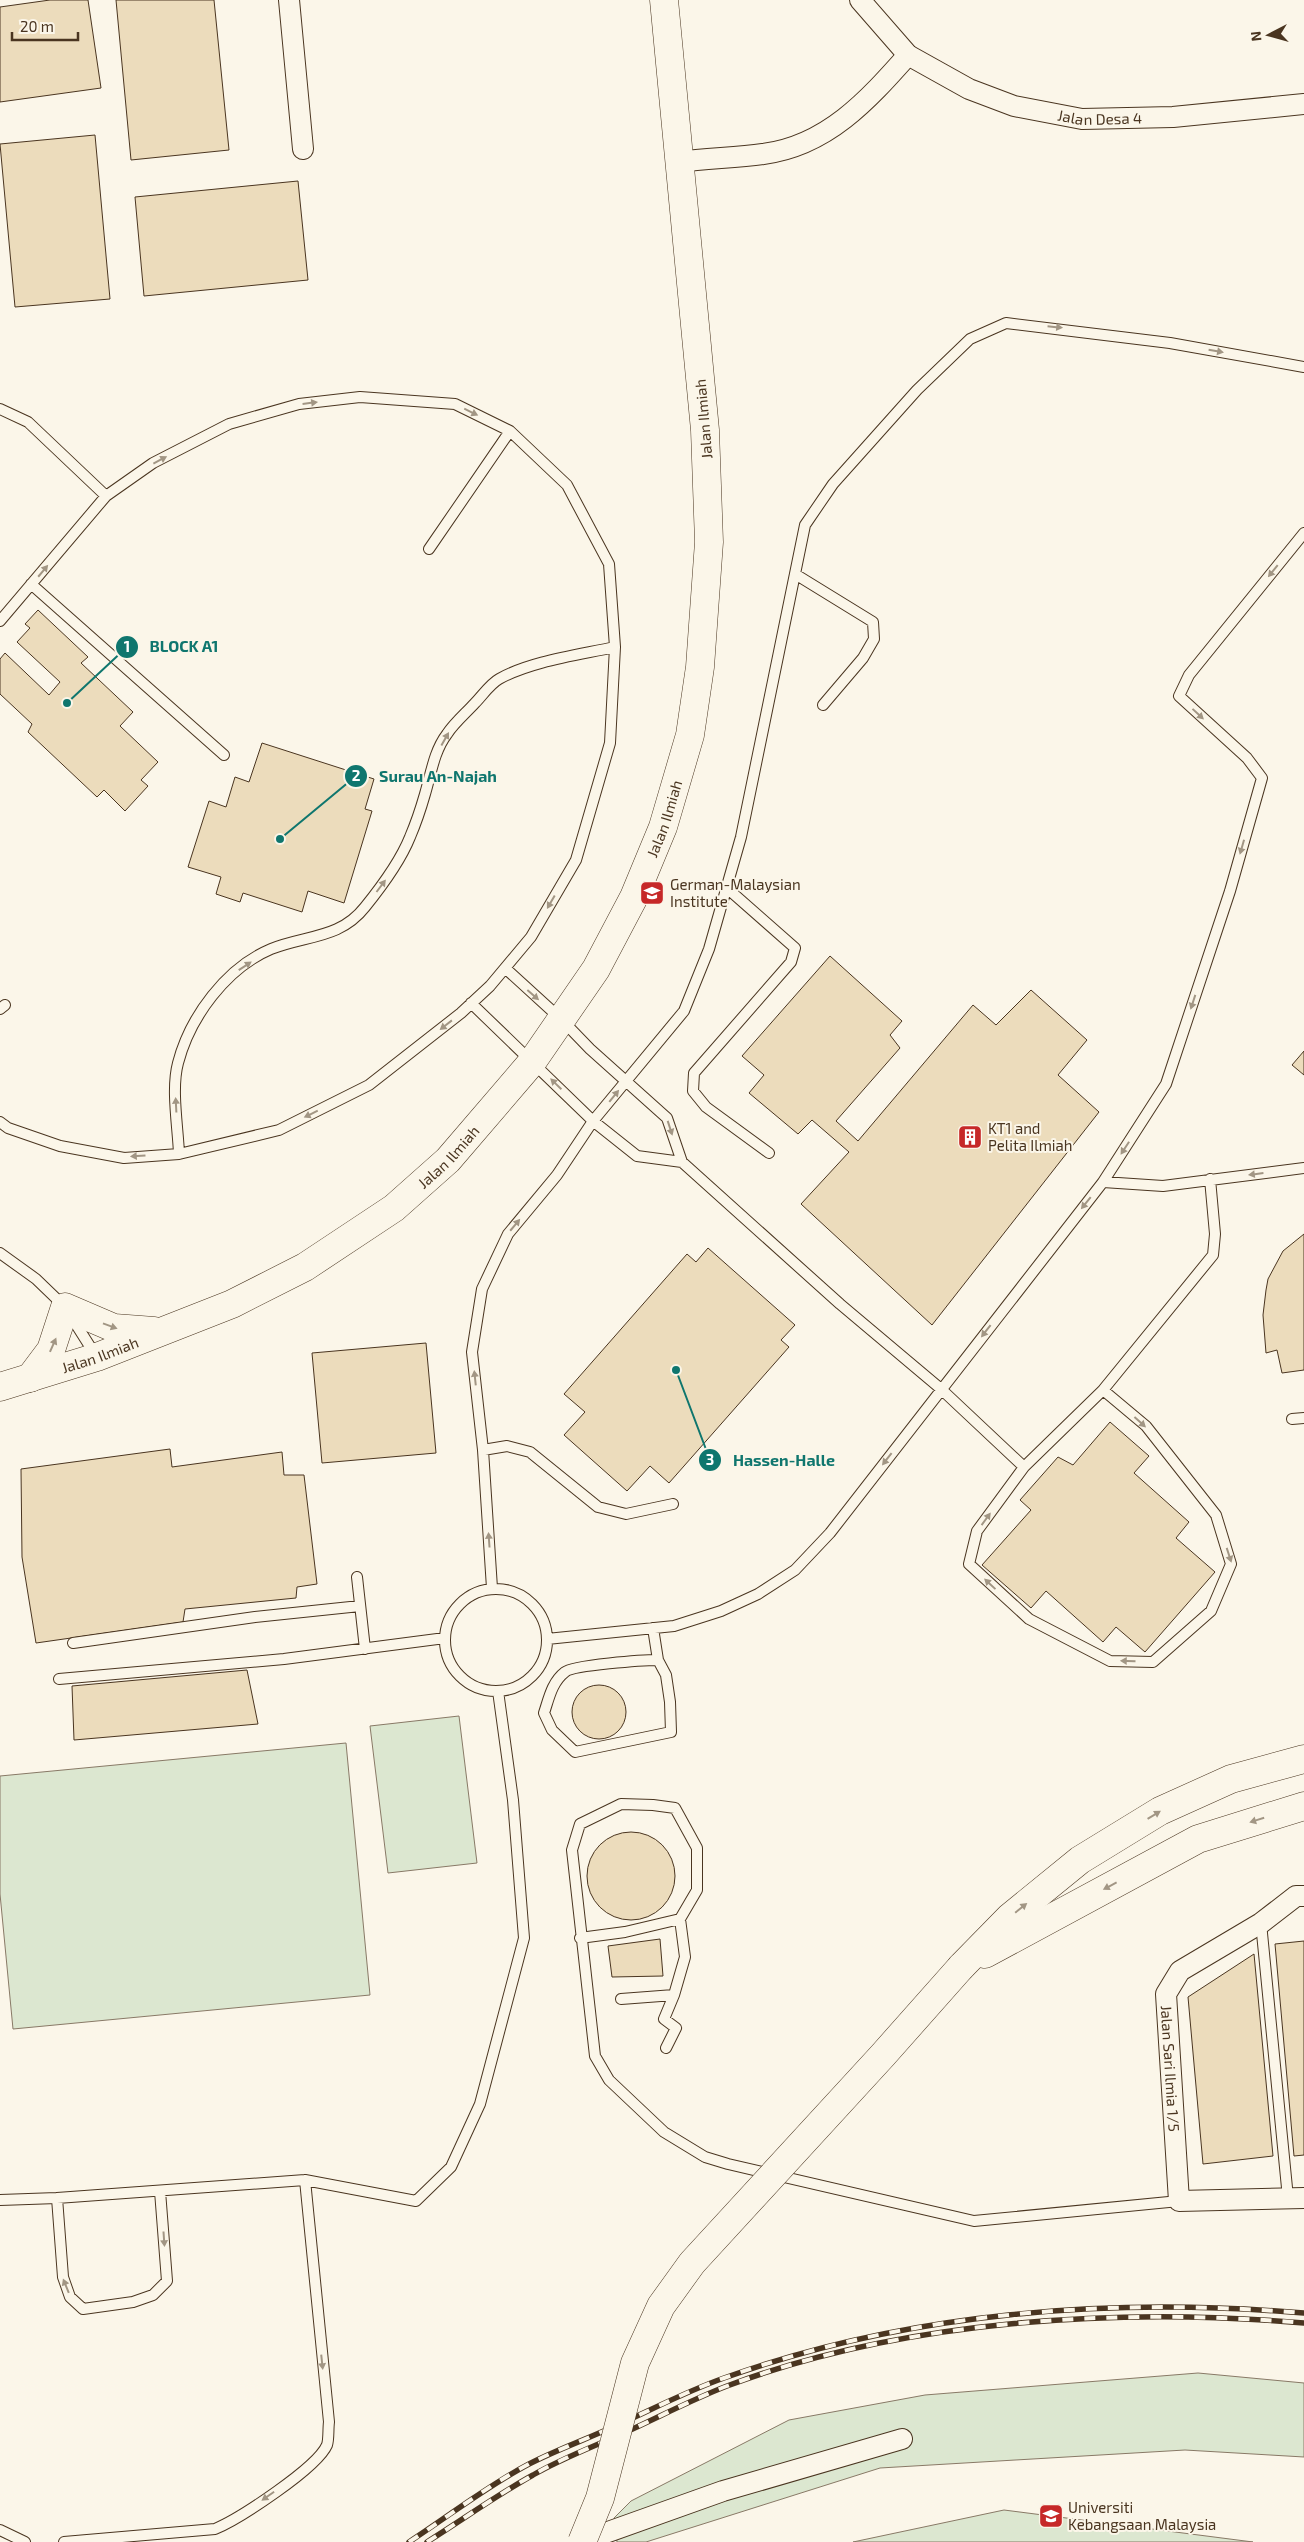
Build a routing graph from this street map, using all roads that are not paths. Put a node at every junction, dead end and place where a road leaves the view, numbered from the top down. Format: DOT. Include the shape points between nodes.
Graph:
graph roads {
  1 [pos="289,0"];
  2 [pos="664,0"];
  3 [pos="860,0"];
  4 [pos="908,55"];
  5 [pos="1304,104"];
  6 [pos="303,149"];
  7 [pos="679,162"];
  8 [pos="1304,367"];
  9 [pos="0,409"];
  10 [pos="510,431"];
  11 [pos="106,496"];
  12 [pos="1304,533"];
  13 [pos="429,549"];
  14 [pos="795,574"];
  15 [pos="31,584"];
  16 [pos="0,621"];
  17 [pos="616,647"];
  18 [pos="823,705"];
  19 [pos="224,755"];
  20 [pos="728,889"];
  21 [pos="504,968"];
  22 [pos="471,1003"];
  23 [pos="562,1020"];
  24 [pos="532,1062"];
  25 [pos="626,1081"];
  26 [pos="594,1121"];
  27 [pos="0,1122"];
  28 [pos="769,1153"];
  29 [pos="180,1154"];
  30 [pos="682,1162"];
  31 [pos="1304,1168"];
  32 [pos="1210,1179"];
  33 [pos="1103,1182"];
  34 [pos="0,1253"];
  35 [pos="65,1307"];
  36 [pos="164,1332"];
  37 [pos="96,1357"];
  38 [pos="30,1378"];
  39 [pos="0,1387"];
  40 [pos="941,1389"];
  41 [pos="1103,1390"];
  42 [pos="1304,1418"];
  43 [pos="1292,1419"];
  44 [pos="483,1450"];
  45 [pos="1024,1467"];
  46 [pos="673,1504"];
  47 [pos="357,1577"];
  48 [pos="492,1588"];
  49 [pos="360,1606"];
  50 [pos="653,1628"];
  51 [pos="445,1638"];
  52 [pos="547,1639"];
  53 [pos="73,1643"];
  54 [pos="365,1649"];
  55 [pos="658,1660"];
  56 [pos="59,1679"];
  57 [pos="498,1691"];
  58 [pos="1304,1759"];
  59 [pos="1304,1806"];
  60 [pos="1304,1896"];
  61 [pos="680,1918"];
  62 [pos="1261,1923"];
  63 [pos="580,1938"];
  64 [pos="962,1967"];
  65 [pos="674,1995"];
  66 [pos="621,1999"];
  67 [pos="666,2048"];
  68 [pos="305,2180"];
  69 [pos="160,2191"];
  70 [pos="58,2198"];
  71 [pos="1296,2198"];
  72 [pos="0,2200"];
  73 [pos="1179,2201"];
  74 [pos="902,2439"];
  75 [pos="0,2530"];
  76 [pos="25,2542"];
  77 [pos="64,2542"];
  78 [pos="581,2542"];
  1 -- 6 [label="street"];
  2 -- 7 [label="street, Jalan Ilmiah"];
  3 -- 4 [label="street, Jalan Desa 4"];
  4 -- 5 [label="street, Jalan Desa 4" via="969,89 1014,106 1082,119 1174,117"];
  4 -- 7 [label="street" via="867,100 828,133 765,154"];
  7 -- 23 [label="street, Jalan Ilmiah" via="708,486 709,542 700,667 690,735 663,827 634,897 596,969"];
  14 -- 8 [label="lane, one-way" via="806,525 833,484 917,390 970,339 1006,322 1170,343"];
  9 -- 11 [label="lane" via="28,422"];
  11 -- 10 [label="lane, one-way" via="153,463 229,424 299,404 360,397 455,404"];
  10 -- 13 [label="lane"];
  10 -- 17 [label="lane" via="567,485 609,564"];
  15 -- 11 [label="lane, one-way"];
  12 -- 33 [label="lane, one-way" via="1189,675 1179,696 1247,758 1262,778 1230,891 1166,1084"];
  14 -- 18 [label="lane" via="873,622 874,639 863,658"];
  14 -- 20 [label="lane"];
  15 -- 16 [label="lane"];
  15 -- 19 [label="lane"];
  17 -- 21 [label="lane, one-way" via="610,743 576,860 531,937"];
  29 -- 17 [label="lane, one-way" via="177,1064 194,1024 218,988 270,950 328,934 347,925 364,909 410,839 426,794 432,765 446,734 498,680 549,662"];
  20 -- 25 [label="lane" via="684,1011"];
  20 -- 28 [label="lane" via="795,948 791,962 694,1073 693,1091 706,1107"];
  21 -- 22 [label="lane"];
  21 -- 23 [label="lane, one-way"];
  22 -- 24 [label="lane"];
  22 -- 29 [label="lane, one-way" via="369,1085 279,1130"];
  23 -- 24 [label="street, Jalan Ilmiah"];
  23 -- 25 [label="lane"];
  26 -- 24 [label="lane, one-way"];
  24 -- 36 [label="street, Jalan Ilmiah" via="448,1160 394,1208 305,1267 232,1304"];
  26 -- 25 [label="lane, one-way"];
  25 -- 30 [label="lane, one-way" via="667,1118"];
  26 -- 30 [label="lane" via="638,1156"];
  44 -- 26 [label="lane, one-way" via="472,1352 482,1289 508,1234 557,1175"];
  29 -- 27 [label="lane, one-way" via="124,1158 70,1148 8,1128"];
  30 -- 40 [label="lane" via="840,1304"];
  31 -- 32 [label="lane, one-way"];
  32 -- 33 [label="lane" via="1164,1186"];
  32 -- 41 [label="lane" via="1215,1234 1212,1255"];
  33 -- 40 [label="lane, one-way"];
  34 -- 35 [label="lane" via="36,1279"];
  35 -- 36 [label="street, one-way" via="114,1328"];
  35 -- 37 [label="lane"];
  38 -- 35 [label="street, one-way" via="52,1350"];
  36 -- 37 [label="street, Jalan Ilmiah"];
  37 -- 38 [label="street, Jalan Ilmiah"];
  38 -- 39 [label="street, Jalan Ilmiah"];
  40 -- 45 [label="lane"];
  40 -- 50 [label="lane, one-way" via="830,1533 795,1570 758,1594 721,1611 674,1626"];
  41 -- 45 [label="lane"];
  41 -- 45 [label="lane, one-way" via="1146,1426 1216,1515 1231,1564 1211,1611 1153,1662 1110,1661 1028,1619 968,1564 978,1530"];
  42 -- 43 [label="lane"];
  44 -- 46 [label="lane" via="507,1446 530,1452 598,1507 626,1514"];
  48 -- 44 [label="lane, one-way"];
  47 -- 49 [label="lane"];
  48 -- 51 [label="lane" via="474,1593 459,1604 448,1620"];
  48 -- 52 [label="lane" via="508,1590 536,1608 544,1622"];
  49 -- 53 [label="lane" via="245,1618"];
  49 -- 54 [label="lane"];
  50 -- 52 [label="lane"];
  50 -- 55 [label="lane"];
  51 -- 54 [label="lane"];
  51 -- 57 [label="lane" via="447,1655 454,1670 466,1682 482,1690"];
  52 -- 57 [label="lane" via="545,1654 528,1681"];
  54 -- 56 [label="lane"];
  55 -- 55 [label="lane" via="666,1675 671,1732 575,1752 552,1730 544,1713 553,1685 566,1670 631,1660"];
  57 -- 68 [label="lane" via="514,1809 524,1938 480,2104 451,2167 416,2201"];
  64 -- 58 [label="street, one-way" via="1010,1917 1080,1860 1160,1811 1231,1779"];
  59 -- 64 [label="street, one-way" via="1198,1839"];
  60 -- 62 [label="street, Jalan Sari Ilmia 1/5" via="1296,1896"];
  61 -- 63 [label="lane" via="625,1932"];
  61 -- 63 [label="lane" via="697,1890 697,1848 675,1808 621,1804 580,1824 572,1850"];
  61 -- 65 [label="lane" via="685,1957"];
  62 -- 71 [label="lane"];
  62 -- 73 [label="street, Jalan Sari Ilmia 1/5" via="1180,1971 1166,1994"];
  63 -- 73 [label="lane" via="595,2056 609,2080 664,2132 705,2157 797,2182 974,2221"];
  64 -- 78 [label="street, bridge" via="692,2263 661,2306 636,2363 600,2498"];
  65 -- 66 [label="lane"];
  65 -- 67 [label="lane" via="664,2019 676,2028"];
  68 -- 69 [label="lane"];
  68 -- 77 [label="lane, one-way" via="329,2422 327,2445 307,2468 231,2522 214,2528"];
  69 -- 70 [label="lane"];
  69 -- 70 [label="lane, one-way" via="167,2281 153,2295 133,2302 83,2309 70,2297 62,2277"];
  70 -- 72 [label="lane"];
  71 -- 73 [label="street"];
  74 -- 78 [label="street" via="723,2490"];
  75 -- 76 [label="lane"];
}
